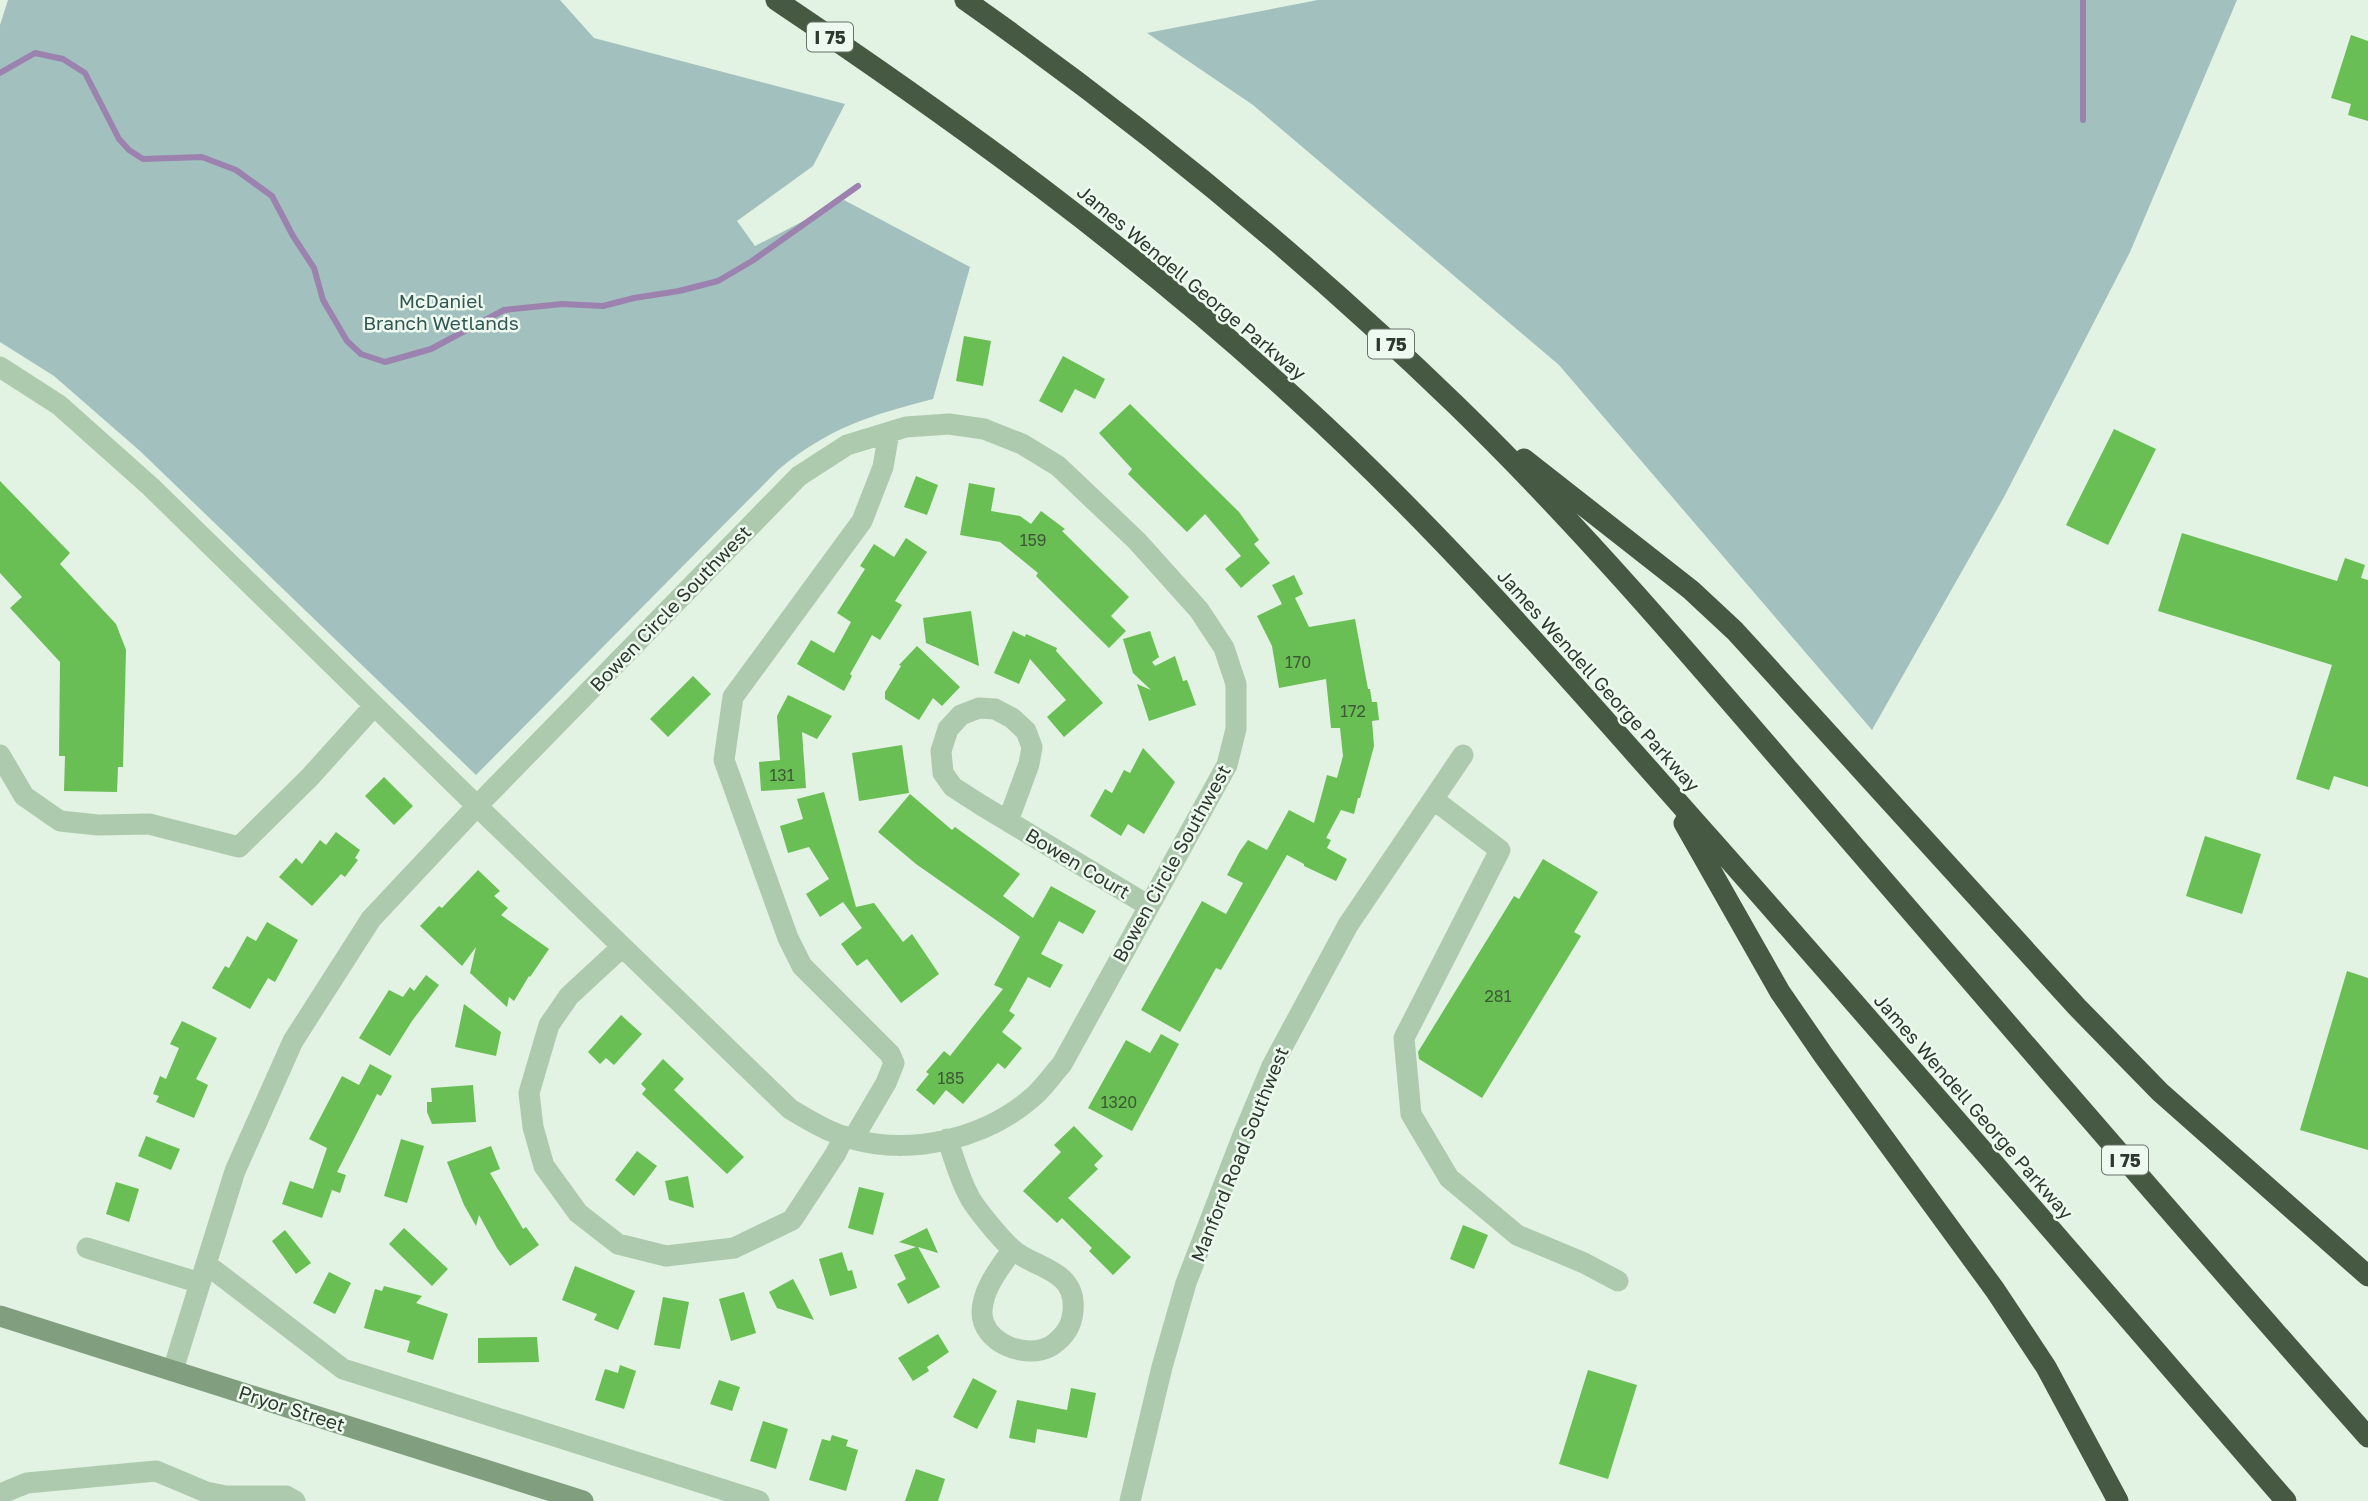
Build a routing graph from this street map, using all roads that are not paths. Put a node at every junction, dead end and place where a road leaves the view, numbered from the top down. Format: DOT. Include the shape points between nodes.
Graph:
graph roads {
  1 [pos="776,0"];
  2 [pos="965,0"];
  3 [pos="0,367"];
  4 [pos="1459,408"];
  5 [pos="889,432"];
  6 [pos="374,706"];
  7 [pos="0,755"];
  8 [pos="1463,755"];
  9 [pos="1433,800"];
  10 [pos="477,806"];
  11 [pos="1008,821"];
  12 [pos="1702,840"];
  13 [pos="1149,906"];
  14 [pos="622,947"];
  15 [pos="848,1138"];
  16 [pos="947,1139"];
  17 [pos="87,1248"];
  18 [pos="1012,1250"];
  19 [pos="203,1274"];
  20 [pos="2368,1276"];
  21 [pos="1618,1281"];
  22 [pos="0,1316"];
  23 [pos="173,1370"];
  24 [pos="2368,1437"];
  25 [pos="0,1494"];
  26 [pos="226,1498"];
  27 [pos="295,1501"];
  28 [pos="583,1501"];
  29 [pos="759,1501"];
  30 [pos="1130,1501"];
  31 [pos="2118,1501"];
  32 [pos="2286,1501"];
  1 -- 12 [label="highway, James Wendell George Parkway / I 75" via="1018,168 1145,268 1296,398 1441,539 1646,766"];
  2 -- 4 [label="highway, I 75" via="1234,205"];
  3 -- 6 [label="street, Bowen Circle Southwest" via="59,405 151,487"];
  4 -- 20 [label="highway" via="1691,590 1735,631 2160,1092"];
  4 -- 24 [label="highway, I 75" via="1545,496 1766,744"];
  5 -- 10 [label="street, Bowen Circle Southwest" via="847,445 799,476"];
  5 -- 13 [label="street, Bowen Circle Southwest" via="949,424 984,429 1023,444 1058,466 1199,610 1224,648 1236,684 1237,729 1227,765"];
  5 -- 15 [label="street" via="883,467 862,521 733,697 724,760 802,967 894,1063 886,1083"];
  6 -- 7 [label="street" via="239,846 149,824 61,821 24,796"];
  6 -- 10 [label="street, Bowen Circle Southwest"];
  8 -- 9 [label="street, Manford Road Southwest"];
  9 -- 21 [label="street" via="1500,850 1404,1038 1411,1114 1449,1178 1517,1235"];
  9 -- 30 [label="street, Manford Road Southwest" via="1348,925 1272,1066 1186,1283"];
  10 -- 14 [label="street, Bowen Circle Southwest"];
  10 -- 19 [label="street, Bowen Circle Southwest" via="371,919 293,1041 235,1171"];
  11 -- 11 [label="street, Bowen Court" via="953,787 943,773 941,751 948,729 961,715 979,708 995,709 1012,718 1026,731 1032,747"];
  11 -- 13 [label="street, Bowen Court"];
  12 -- 31 [label="highway" via="1780,992 2046,1367"];
  12 -- 32 [label="highway, James Wendell George Parkway / I 75" via="1810,951"];
  13 -- 16 [label="street, Bowen Circle Southwest" via="1062,1064 1034,1096 1004,1118"];
  14 -- 15 [label="street, Bowen Circle Southwest" via="790,1109"];
  14 -- 15 [label="street" via="569,996 549,1025 529,1093 544,1166 578,1213 618,1244 666,1256 734,1248 792,1220"];
  15 -- 16 [label="street, Bowen Circle Southwest" via="891,1146"];
  16 -- 18 [label="street" via="968,1196"];
  17 -- 19 [label="street"];
  18 -- 18 [label="street" via="1066,1283 1074,1300 1073,1320 1050,1347 1016,1350 996,1339 985,1326 982,1311 987,1289"];
  19 -- 23 [label="street, Bowen Circle Southwest"];
  19 -- 29 [label="street" via="343,1369"];
  22 -- 23 [label="main road, Pryor Street"];
  23 -- 28 [label="main road, Pryor Street"];
  25 -- 26 [label="street" via="27,1483 156,1471"];
  26 -- 27 [label="street" via="286,1496"];
}
